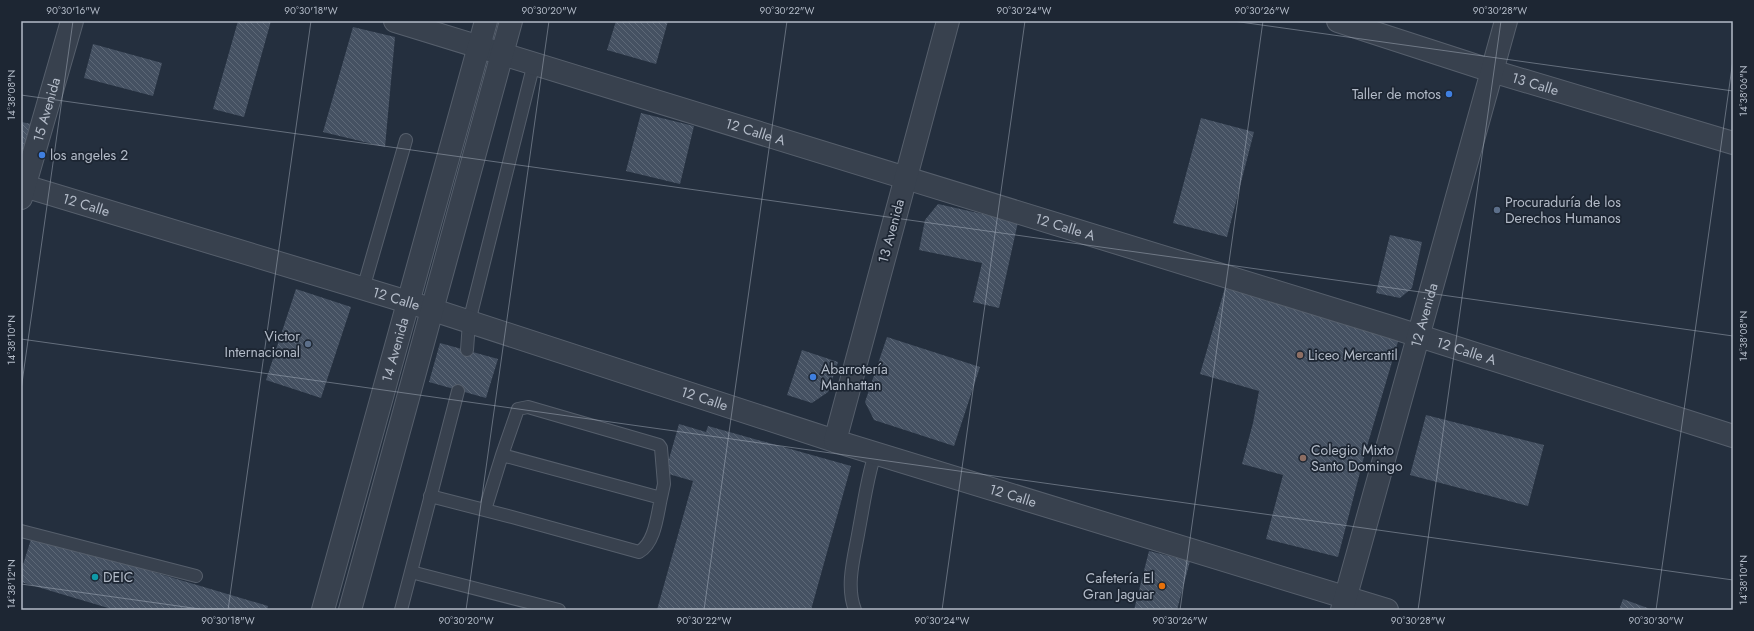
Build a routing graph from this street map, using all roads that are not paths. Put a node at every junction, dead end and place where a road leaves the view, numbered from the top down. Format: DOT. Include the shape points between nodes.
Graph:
graph roads {
  1 [pos="72,21"];
  2 [pos="395,21"];
  3 [pos="486,21"];
  4 [pos="511,21"];
  5 [pos="948,21"];
  6 [pos="1338,21"];
  7 [pos="1506,21"];
  8 [pos="480,46"];
  9 [pos="502,53"];
  10 [pos="534,63"];
  11 [pos="1492,71"];
  12 [pos="406,140"];
  13 [pos="1733,143"];
  14 [pos="906,177"];
  15 [pos="22,190"];
  16 [pos="363,289"];
  17 [pos="408,303"];
  18 [pos="431,310"];
  19 [pos="468,322"];
  20 [pos="1417,335"];
  21 [pos="467,350"];
  22 [pos="458,391"];
  23 [pos="1733,436"];
  24 [pos="835,441"];
  25 [pos="875,454"];
  26 [pos="502,455"];
  27 [pos="430,496"];
  28 [pos="661,498"];
  29 [pos="485,510"];
  30 [pos="21,530"];
  31 [pos="411,572"];
  32 [pos="196,576"];
  33 [pos="1344,604"];
  34 [pos="323,610"];
  35 [pos="350,610"];
  36 [pos="401,610"];
  37 [pos="559,610"];
  38 [pos="856,610"];
  39 [pos="1388,610"];
  1 -- 15 [label="street, 15 Avenida"];
  2 -- 8 [label="street, 12 Calle A"];
  3 -- 8 [label="street, 14 Avenida"];
  4 -- 9 [label="street, 14 Avenida"];
  5 -- 14 [label="street, 13 Avenida"];
  6 -- 11 [label="street, 13 Calle"];
  7 -- 11 [label="street, 12 Avenida"];
  8 -- 9 [label="street, 12 Calle A"];
  8 -- 17 [label="street, 14 Avenida"];
  9 -- 10 [label="street, 12 Calle A"];
  9 -- 18 [label="street, 14 Avenida"];
  10 -- 14 [label="street, 12 Calle A"];
  10 -- 19 [label="lane"];
  11 -- 13 [label="street, 13 Calle"];
  11 -- 20 [label="street, 12 Avenida"];
  12 -- 16 [label="lane"];
  14 -- 20 [label="street, 12 Calle A"];
  14 -- 24 [label="street, 13 Avenida"];
  15 -- 16 [label="street, 12 Calle"];
  16 -- 17 [label="street, 12 Calle"];
  17 -- 18 [label="street, 12 Calle"];
  17 -- 34 [label="street, 14 Avenida"];
  18 -- 19 [label="street, 12 Calle"];
  18 -- 35 [label="street, 14 Avenida"];
  19 -- 21 [label="lane"];
  19 -- 24 [label="street, 12 Calle"];
  20 -- 23 [label="street, 12 Calle A"];
  20 -- 33 [label="street, 12 Avenida"];
  22 -- 27 [label="lane"];
  24 -- 25 [label="street, 12 Calle"];
  25 -- 33 [label="street, 12 Calle"];
  25 -- 38 [label="lane" via="868,475 851,573 852,602"];
  26 -- 28 [label="lane"];
  26 -- 28 [label="lane" via="518,409 528,407 659,444 662,448 664,484"];
  26 -- 29 [label="lane"];
  27 -- 29 [label="lane"];
  27 -- 31 [label="lane"];
  28 -- 29 [label="lane" via="651,538 646,548 639,552"];
  30 -- 32 [label="lane"];
  31 -- 36 [label="lane"];
  31 -- 37 [label="lane"];
  33 -- 39 [label="street, 12 Calle"];
}
